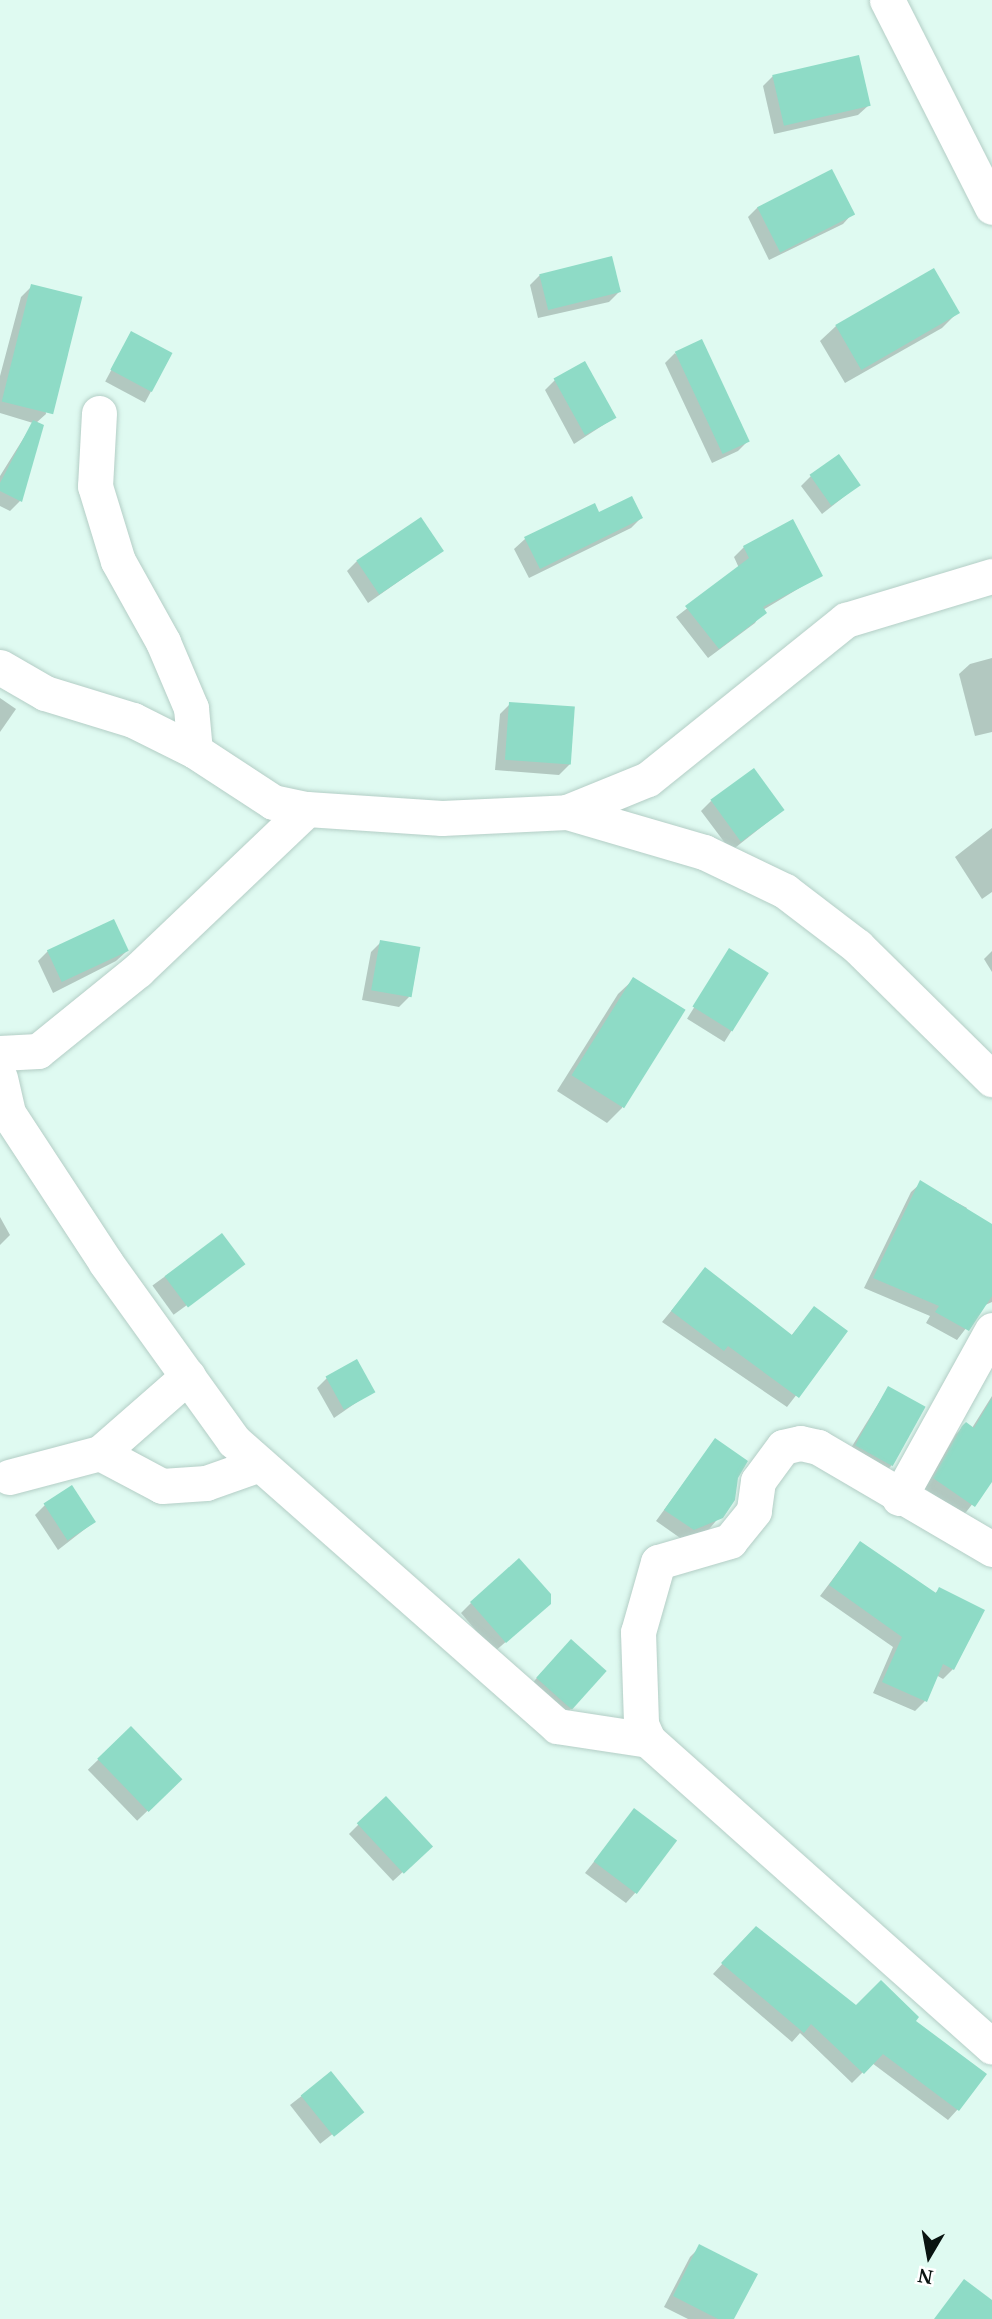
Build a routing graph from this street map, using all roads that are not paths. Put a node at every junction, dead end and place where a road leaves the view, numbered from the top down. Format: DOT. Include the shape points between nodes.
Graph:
graph roads {
  1 [pos="887,0"];
  2 [pos="992,207"];
  3 [pos="99,413"];
  4 [pos="992,576"];
  5 [pos="0,667"];
  6 [pos="195,751"];
  7 [pos="648,779"];
  8 [pos="307,809"];
  9 [pos="567,813"];
  10 [pos="645,835"];
  11 [pos="0,1053"];
  12 [pos="0,1078"];
  13 [pos="992,1079"];
  14 [pos="4,1116"];
  15 [pos="992,1330"];
  16 [pos="188,1376"];
  17 [pos="100,1452"];
  18 [pos="260,1464"];
  19 [pos="9,1477"];
  20 [pos="899,1498"];
  21 [pos="992,1549"];
  22 [pos="648,1740"];
  23 [pos="992,2047"];
  1 -- 2 [label="street"];
  3 -- 6 [label="street" via="95,486 118,561 163,642 191,708"];
  4 -- 7 [label="street" via="846,620"];
  5 -- 6 [label="street" via="45,693 133,720"];
  6 -- 8 [label="street" via="273,802"];
  7 -- 9 [label="street"];
  7 -- 10 [label="street"];
  8 -- 9 [label="street" via="442,818"];
  8 -- 11 [label="street" via="138,970 38,1051"];
  9 -- 10 [label="street"];
  10 -- 13 [label="street" via="704,852 785,891 857,946"];
  12 -- 14 [label="street"];
  14 -- 16 [label="street"];
  15 -- 20 [label="street"];
  16 -- 17 [label="street"];
  16 -- 18 [label="street" via="234,1441"];
  17 -- 18 [label="street" via="162,1486 206,1483"];
  17 -- 19 [label="street"];
  18 -- 22 [label="street" via="557,1726"];
  20 -- 21 [label="street"];
  20 -- 22 [label="street" via="818,1447 800,1443 783,1447 758,1481 754,1511 730,1541 659,1562 638,1632 641,1724"];
  22 -- 23 [label="street"];
}
